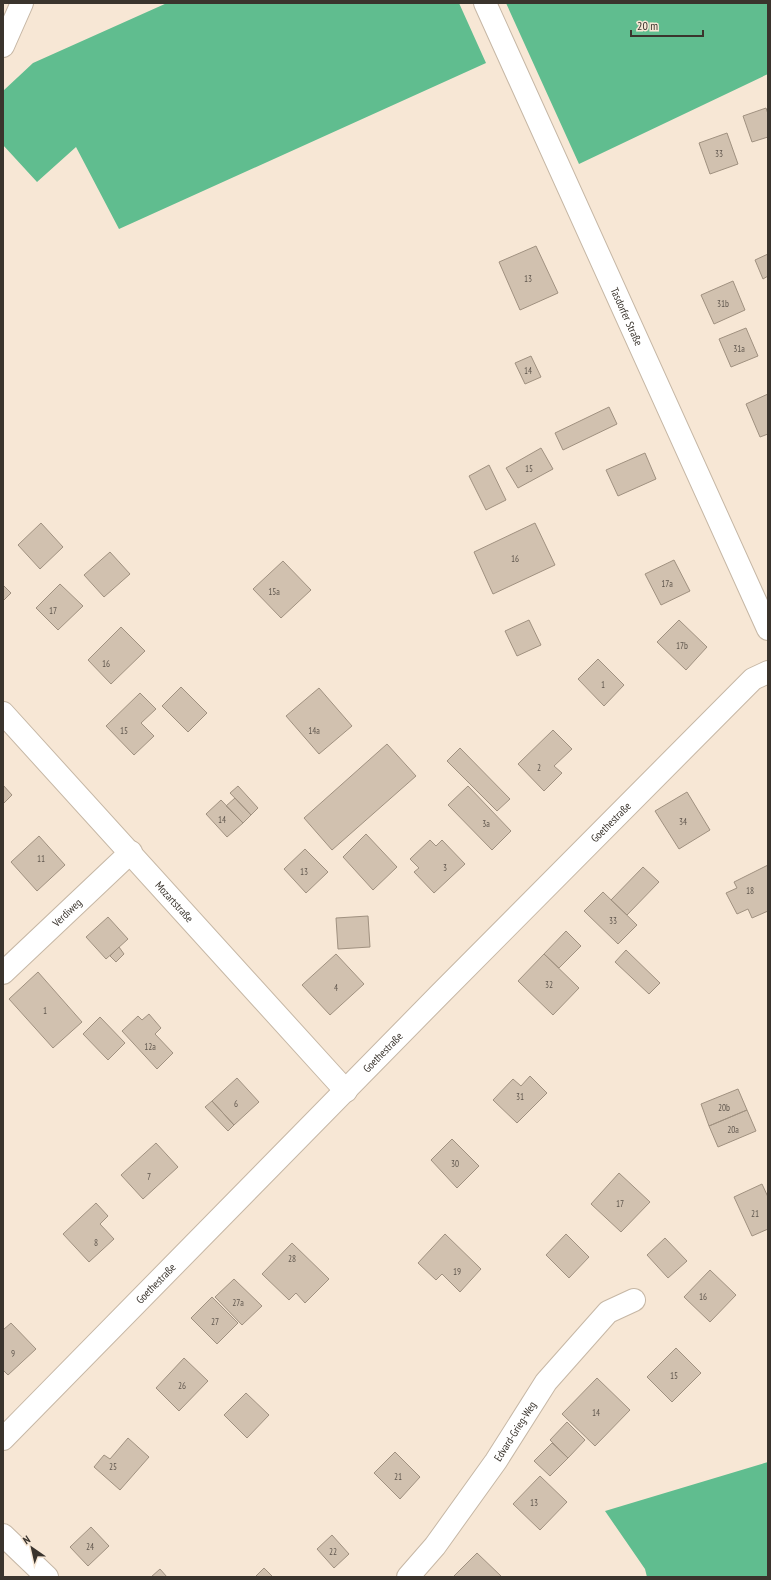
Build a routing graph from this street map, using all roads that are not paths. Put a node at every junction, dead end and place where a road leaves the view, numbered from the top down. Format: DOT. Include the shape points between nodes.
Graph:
graph roads {
  1 [pos="22,3"];
  2 [pos="485,3"];
  3 [pos="3,46"];
  4 [pos="768,629"];
  5 [pos="768,672"];
  6 [pos="3,713"];
  7 [pos="131,852"];
  8 [pos="3,973"];
  9 [pos="346,1091"];
  10 [pos="634,1300"];
  11 [pos="3,1438"];
  12 [pos="3,1535"];
  13 [pos="47,1577"];
  14 [pos="408,1577"];
  1 -- 3 [label="street"];
  2 -- 4 [label="street, Tasdorfer Straße"];
  5 -- 9 [label="street, Goethestraße" via="753,679"];
  6 -- 7 [label="street, Mozartstraße"];
  7 -- 8 [label="street, Verdiweg"];
  7 -- 9 [label="street, Mozartstraße"];
  9 -- 11 [label="street, Goethestraße"];
  10 -- 14 [label="street, Edvard-Grieg-Weg" via="608,1312 546,1382 457,1516"];
  12 -- 13 [label="street"];
}
